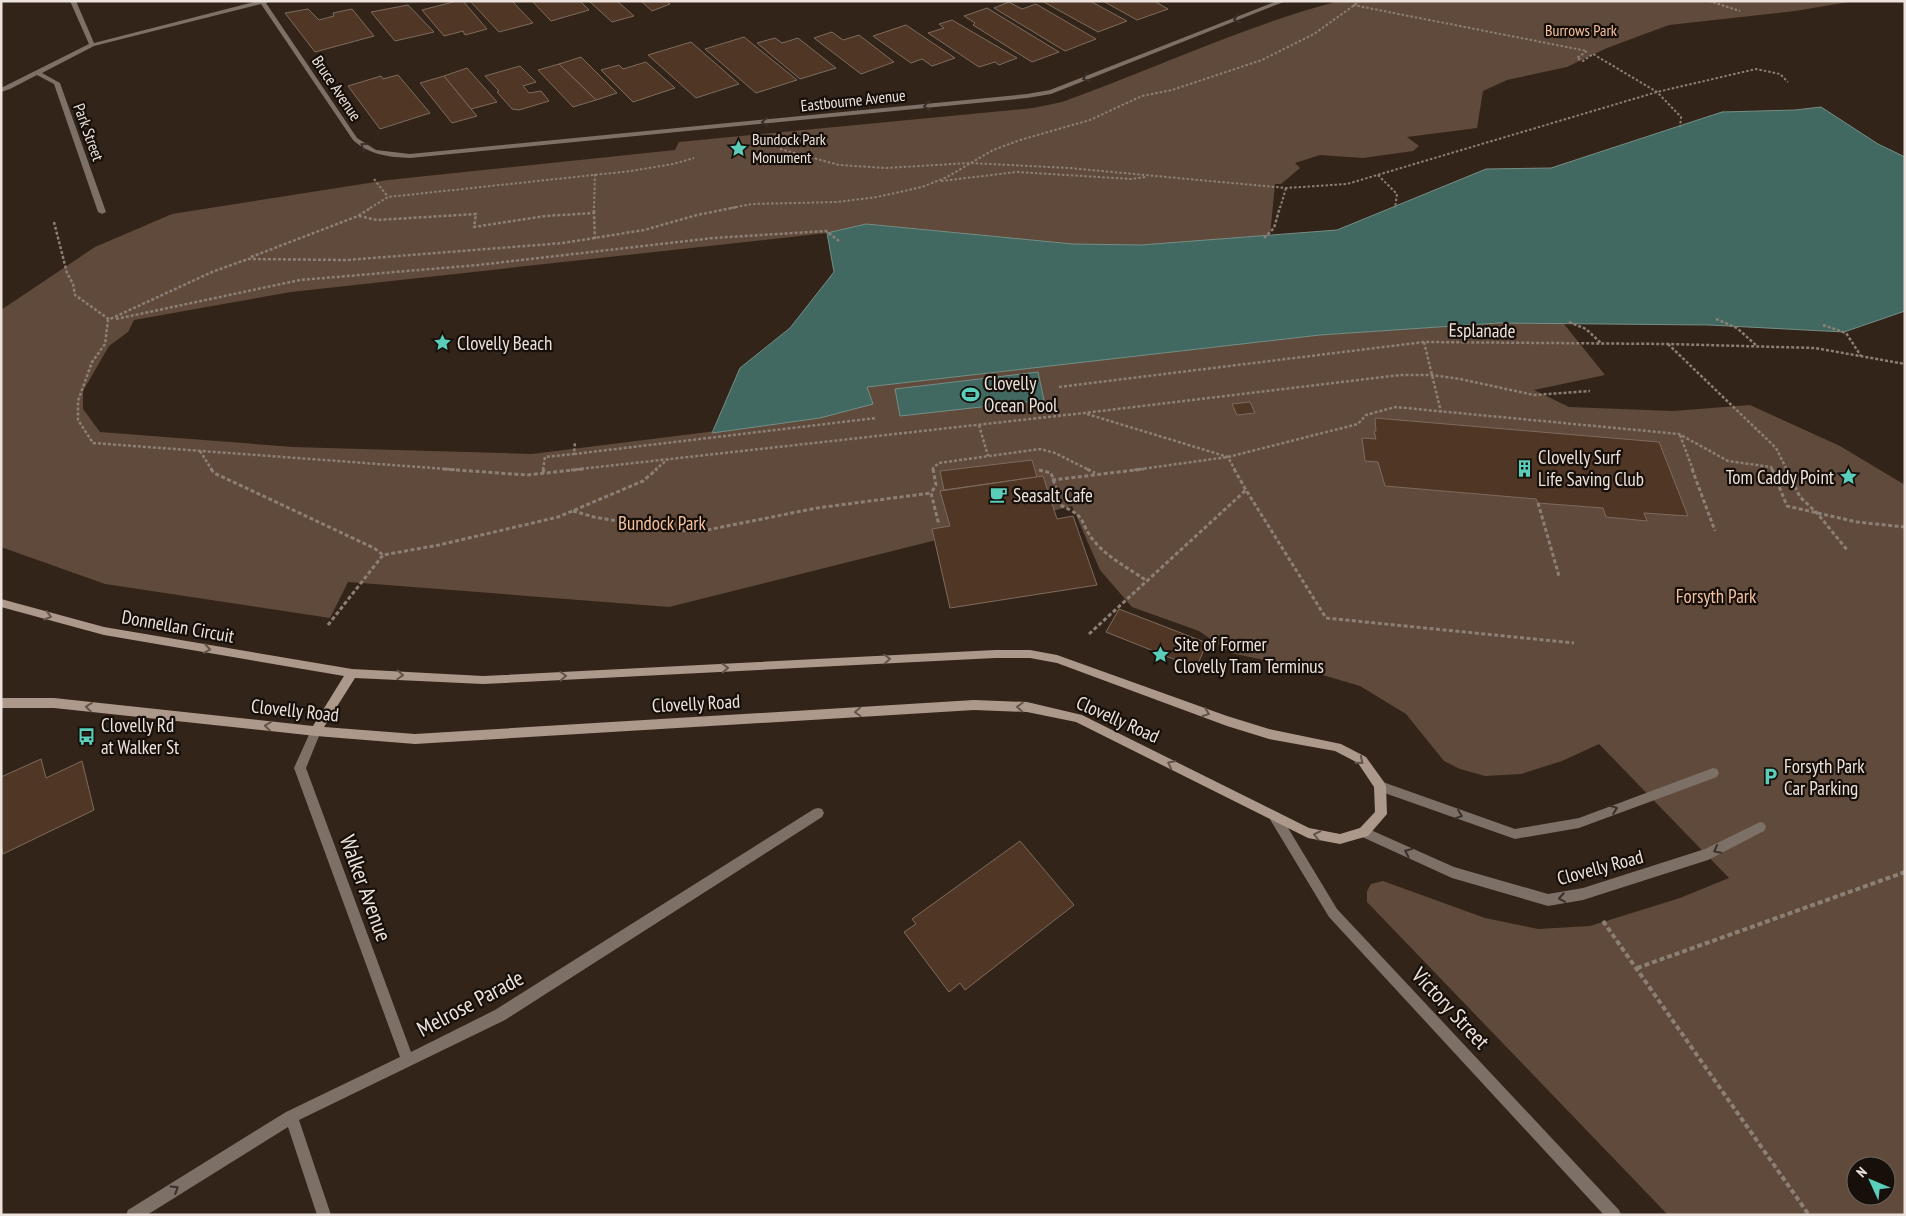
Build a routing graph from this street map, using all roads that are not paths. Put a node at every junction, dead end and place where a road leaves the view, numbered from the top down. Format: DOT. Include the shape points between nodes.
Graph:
graph roads {
  1 [pos="72,1"];
  2 [pos="1283,1"];
  3 [pos="264,2"];
  4 [pos="92,45"];
  5 [pos="37,73"];
  6 [pos="5,89"];
  7 [pos="410,156"];
  8 [pos="102,212"];
  9 [pos="1,603"];
  10 [pos="352,673"];
  11 [pos="1,703"];
  12 [pos="316,731"];
  13 [pos="1712,773"];
  14 [pos="1380,786"];
  15 [pos="818,813"];
  16 [pos="1275,817"];
  17 [pos="1760,827"];
  18 [pos="1364,832"];
  19 [pos="407,1059"];
  20 [pos="291,1117"];
  21 [pos="133,1215"];
  22 [pos="324,1215"];
  23 [pos="1614,1215"];
  1 -- 4 [label="street"];
  2 -- 7 [label="street, Eastbourne Avenue, one-way" via="1052,92"];
  3 -- 4 [label="street"];
  7 -- 3 [label="street, Bruce Avenue, one-way" via="375,152 355,139"];
  4 -- 5 [label="street"];
  5 -- 6 [label="street"];
  5 -- 8 [label="street, Park Street" via="57,83"];
  9 -- 10 [label="street, Donnellan Circuit, one-way" via="104,631"];
  10 -- 12 [label="street"];
  10 -- 14 [label="street, Clovelly Road, one-way" via="483,680 1030,654 1091,670 1269,734 1337,747 1362,760"];
  12 -- 11 [label="street, Clovelly Road, one-way" via="54,703"];
  16 -- 12 [label="street, Clovelly Road, one-way" via="1078,718 1027,707 974,705 415,739"];
  12 -- 19 [label="street, Walker Avenue" via="300,768"];
  14 -- 13 [label="street, one-way" via="1515,834 1578,823"];
  14 -- 18 [label="street" via="1381,814"];
  15 -- 19 [label="street, Melrose Parade" via="500,1015"];
  18 -- 16 [label="street, Clovelly Road, one-way" via="1340,839 1308,833"];
  16 -- 23 [label="street, Victory Street" via="1333,913"];
  17 -- 18 [label="street, Clovelly Road, one-way" via="1708,854 1583,894 1548,900 1452,872"];
  19 -- 20 [label="street, Melrose Parade"];
  21 -- 20 [label="street, Melrose Parade, one-way"];
  20 -- 22 [label="street"];
}
